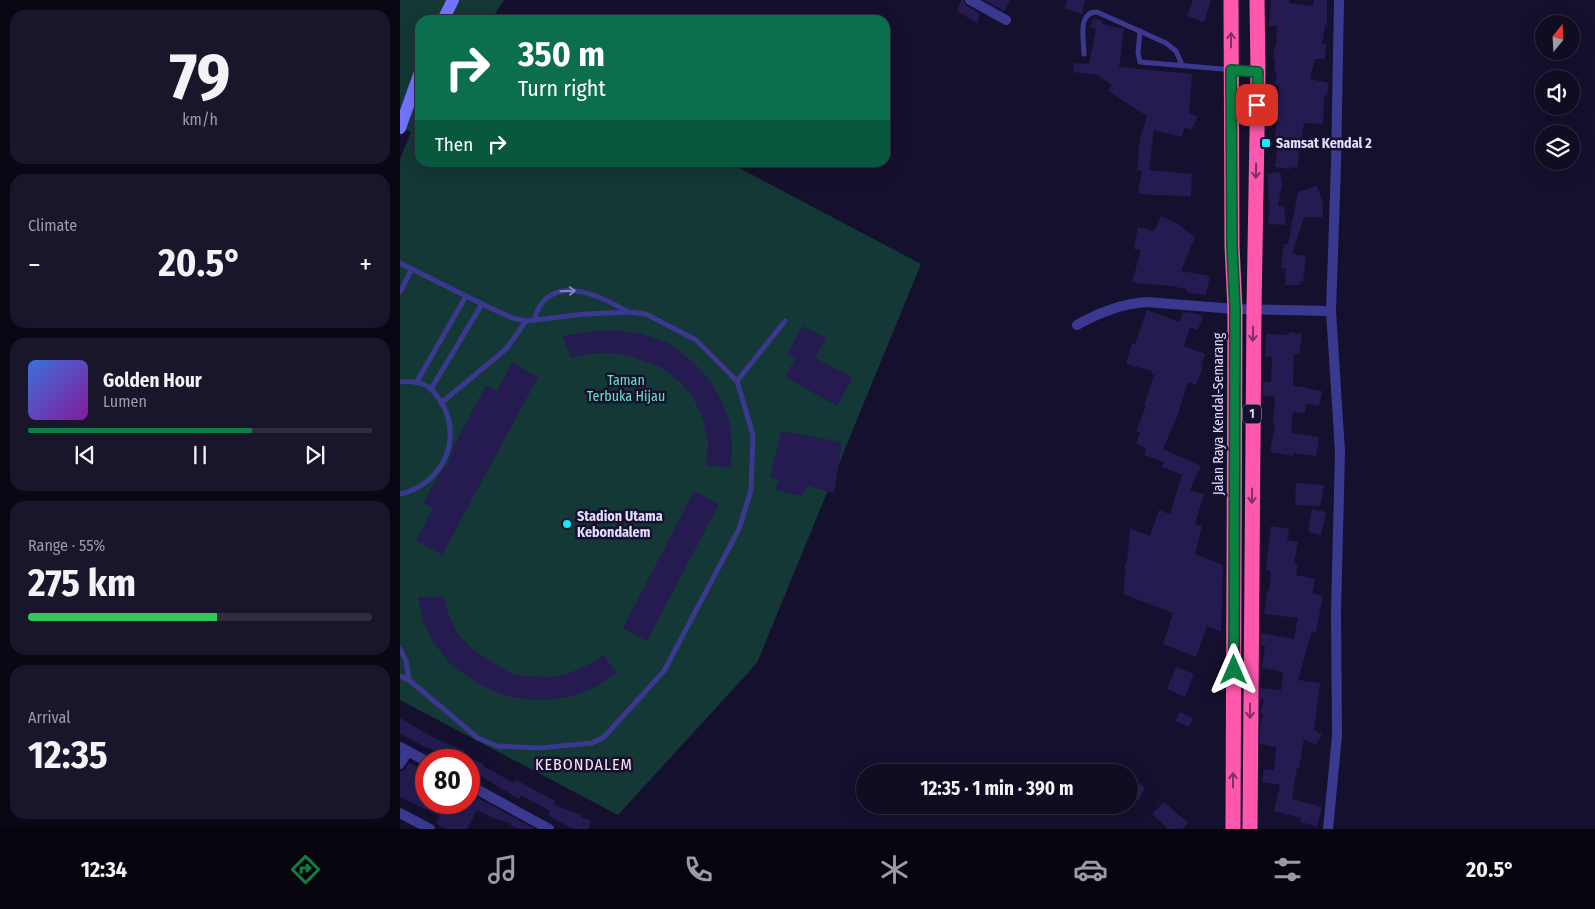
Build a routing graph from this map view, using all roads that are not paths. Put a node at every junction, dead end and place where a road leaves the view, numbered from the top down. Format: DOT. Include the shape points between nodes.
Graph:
graph roads {
  1 [pos="453,0"];
  2 [pos="970,0"];
  3 [pos="1231,0"];
  4 [pos="1257,0"];
  5 [pos="1339,0"];
  6 [pos="446,15"];
  7 [pos="1006,20"];
  8 [pos="1140,31"];
  9 [pos="1084,54"];
  10 [pos="1182,65"];
  11 [pos="1231,70"];
  12 [pos="1258,72"];
  13 [pos="415,86"];
  14 [pos="400,128"];
  15 [pos="400,263"];
  16 [pos="412,269"];
  17 [pos="400,292"];
  18 [pos="466,296"];
  19 [pos="482,304"];
  20 [pos="1235,309"];
  21 [pos="1254,309"];
  22 [pos="1331,311"];
  23 [pos="629,312"];
  24 [pos="534,320"];
  25 [pos="526,321"];
  26 [pos="785,322"];
  27 [pos="1077,325"];
  28 [pos="737,381"];
  29 [pos="400,382"];
  30 [pos="416,383"];
  31 [pos="431,389"];
  32 [pos="441,402"];
  33 [pos="400,494"];
  34 [pos="1234,630"];
  35 [pos="1250,630"];
  36 [pos="400,648"];
  37 [pos="400,676"];
  38 [pos="410,680"];
  39 [pos="404,749"];
  40 [pos="415,755"];
  41 [pos="400,764"];
  42 [pos="480,791"];
  43 [pos="400,813"];
  44 [pos="430,829"];
  45 [pos="549,829"];
  46 [pos="1233,829"];
  47 [pos="1250,829"];
  48 [pos="1328,829"];
  1 -- 6 [label="street"];
  2 -- 7 [label="street"];
  11 -- 3 [label="highway, Jalan Raya Kendal-Semarang / 1, one-way"];
  4 -- 12 [label="highway, 1"];
  5 -- 22 [label="street"];
  8 -- 9 [label="lane" via="1108,16 1090,12 1084,22"];
  8 -- 10 [label="lane" via="1176,50"];
  8 -- 10 [label="lane" via="1140,62"];
  10 -- 11 [label="lane"];
  11 -- 12 [label="lane"];
  11 -- 20 [label="highway, Jalan Raya Kendal-Semarang / 1"];
  12 -- 21 [label="highway, 1, one-way"];
  13 -- 14 [label="street"];
  15 -- 16 [label="lane"];
  16 -- 17 [label="lane"];
  16 -- 18 [label="lane"];
  18 -- 19 [label="lane"];
  18 -- 30 [label="lane"];
  19 -- 25 [label="lane"];
  19 -- 31 [label="lane"];
  20 -- 21 [label="street"];
  20 -- 27 [label="street" via="1132,303 1096,314"];
  20 -- 34 [label="highway, Jalan Raya Kendal-Semarang / 1"];
  21 -- 22 [label="street"];
  21 -- 35 [label="highway, 1, one-way"];
  22 -- 48 [label="street" via="1340,452 1337,736"];
  23 -- 24 [label="lane"];
  24 -- 23 [label="lane, one-way" via="544,300 563,290 596,295"];
  23 -- 28 [label="lane" via="646,314 696,340"];
  24 -- 25 [label="lane"];
  25 -- 32 [label="lane" via="506,349"];
  26 -- 28 [label="lane"];
  28 -- 38 [label="lane" via="752,435 751,490 739,529 664,671 604,737 592,743 540,748 497,746 478,738"];
  29 -- 30 [label="lane"];
  30 -- 31 [label="lane"];
  31 -- 32 [label="lane"];
  32 -- 33 [label="lane" via="448,417 450,433 443,463 422,486"];
  34 -- 35 [label="highway"];
  46 -- 34 [label="highway, Jalan Raya Kendal-Semarang / 1, one-way"];
  35 -- 47 [label="highway, 1, one-way"];
  36 -- 38 [label="lane"];
  37 -- 38 [label="lane"];
  39 -- 40 [label="street"];
  39 -- 41 [label="street"];
  42 -- 45 [label="street"];
  43 -- 44 [label="street"];
}
